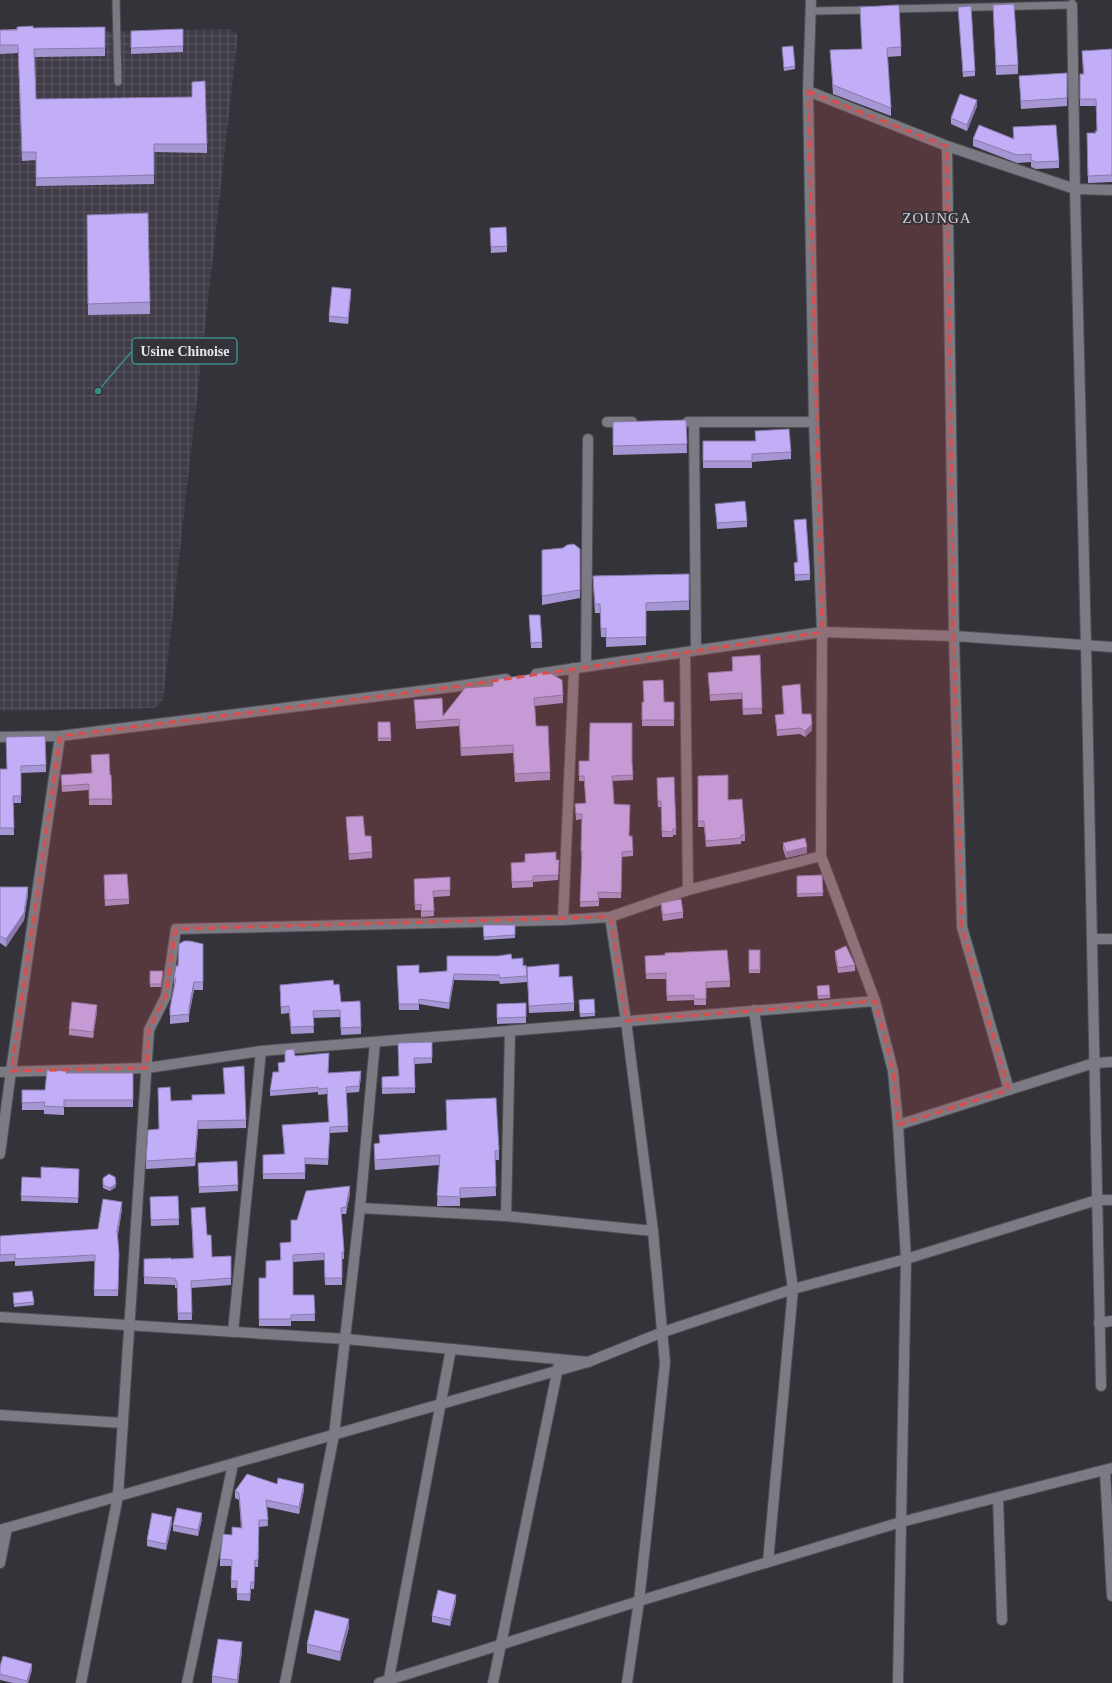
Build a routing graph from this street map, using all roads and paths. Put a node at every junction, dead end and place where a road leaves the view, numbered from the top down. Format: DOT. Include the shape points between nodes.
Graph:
graph roads {
  1 [pos="116,0"];
  2 [pos="811,0"];
  3 [pos="1072,5"];
  4 [pos="810,11"];
  5 [pos="118,82"];
  6 [pos="808,91"];
  7 [pos="947,146"];
  8 [pos="1075,189"];
  9 [pos="1112,190"];
  10 [pos="607,422"];
  11 [pos="639,422"];
  12 [pos="678,422"];
  13 [pos="694,422"];
  14 [pos="814,422"];
  15 [pos="588,439"];
  16 [pos="822,632"];
  17 [pos="954,636"];
  18 [pos="1086,645"];
  19 [pos="1112,646"];
  20 [pos="696,650"];
  21 [pos="685,652"];
  22 [pos="586,666"];
  23 [pos="574,668"];
  24 [pos="528,675"];
  25 [pos="513,678"];
  26 [pos="60,736"];
  27 [pos="0,737"];
  28 [pos="821,856"];
  29 [pos="688,890"];
  30 [pos="610,917"];
  31 [pos="563,920"];
  32 [pos="1092,939"];
  33 [pos="1112,939"];
  34 [pos="875,1001"];
  35 [pos="754,1010"];
  36 [pos="626,1021"];
  37 [pos="510,1031"];
  38 [pos="375,1042"];
  39 [pos="261,1051"];
  40 [pos="1112,1062"];
  41 [pos="1094,1063"];
  42 [pos="147,1068"];
  43 [pos="10,1071"];
  44 [pos="0,1072"];
  45 [pos="1009,1090"];
  46 [pos="898,1125"];
  47 [pos="0,1154"];
  48 [pos="1097,1200"];
  49 [pos="1112,1200"];
  50 [pos="360,1208"];
  51 [pos="506,1216"];
  52 [pos="653,1231"];
  53 [pos="906,1259"];
  54 [pos="793,1289"];
  55 [pos="0,1317"];
  56 [pos="1112,1321"];
  57 [pos="1099,1324"];
  58 [pos="129,1325"];
  59 [pos="233,1332"];
  60 [pos="663,1332"];
  61 [pos="346,1339"];
  62 [pos="451,1349"];
  63 [pos="559,1364"];
  64 [pos="1101,1386"];
  65 [pos="441,1403"];
  66 [pos="0,1415"];
  67 [pos="123,1423"];
  68 [pos="334,1435"];
  69 [pos="233,1464"];
  70 [pos="1108,1470"];
  71 [pos="118,1496"];
  72 [pos="998,1498"];
  73 [pos="901,1522"];
  74 [pos="3,1529"];
  75 [pos="768,1562"];
  76 [pos="0,1563"];
  77 [pos="1112,1596"];
  78 [pos="639,1601"];
  79 [pos="1002,1620"];
  80 [pos="501,1646"];
  81 [pos="385,1682"];
  82 [pos="627,1682"];
  83 [pos="81,1683"];
  84 [pos="187,1683"];
  85 [pos="285,1683"];
  86 [pos="493,1683"];
  87 [pos="898,1683"];
  1 -- 5 [label="lane"];
  2 -- 4 [label="street"];
  3 -- 4 [label="lane"];
  3 -- 8 [label="street"];
  4 -- 6 [label="street"];
  6 -- 7 [label="street"];
  6 -- 14 [label="street"];
  7 -- 8 [label="street"];
  7 -- 17 [label="street"];
  8 -- 9 [label="street"];
  8 -- 18 [label="street"];
  10 -- 11 [label="street"];
  12 -- 13 [label="street"];
  13 -- 14 [label="street"];
  13 -- 20 [label="street"];
  14 -- 16 [label="street"];
  15 -- 22 [label="street"];
  16 -- 17 [label="street"];
  16 -- 20 [label="street"];
  16 -- 28 [label="street"];
  17 -- 18 [label="street"];
  17 -- 45 [label="street" via="962,927"];
  18 -- 19 [label="street"];
  18 -- 32 [label="street"];
  20 -- 21 [label="street"];
  21 -- 22 [label="street"];
  21 -- 29 [label="street"];
  22 -- 23 [label="street"];
  23 -- 24 [label="street"];
  23 -- 31 [label="street"];
  25 -- 26 [label="street"];
  26 -- 27 [label="street"];
  26 -- 43 [label="street"];
  28 -- 29 [label="street"];
  28 -- 34 [label="street"];
  29 -- 30 [label="street"];
  30 -- 31 [label="street"];
  30 -- 36 [label="street"];
  31 -- 42 [label="street" via="176,929 166,996 149,1030"];
  32 -- 33 [label="street"];
  32 -- 41 [label="street"];
  34 -- 35 [label="street"];
  34 -- 46 [label="street" via="893,1071"];
  35 -- 36 [label="street"];
  35 -- 54 [label="street"];
  36 -- 37 [label="street"];
  36 -- 52 [label="street"];
  37 -- 38 [label="street"];
  37 -- 51 [label="street"];
  38 -- 39 [label="street"];
  38 -- 50 [label="street"];
  39 -- 42 [label="street"];
  39 -- 59 [label="street"];
  40 -- 41 [label="street"];
  41 -- 45 [label="street"];
  41 -- 48 [label="street"];
  42 -- 43 [label="street"];
  42 -- 58 [label="street"];
  43 -- 44 [label="street"];
  43 -- 47 [label="street"];
  45 -- 46 [label="street"];
  46 -- 53 [label="street"];
  48 -- 49 [label="street"];
  48 -- 53 [label="street"];
  48 -- 57 [label="street"];
  50 -- 51 [label="street"];
  50 -- 61 [label="street"];
  51 -- 52 [label="street"];
  52 -- 60 [label="street"];
  53 -- 54 [label="street"];
  53 -- 73 [label="street"];
  54 -- 60 [label="street"];
  54 -- 75 [label="street"];
  55 -- 58 [label="street"];
  56 -- 57 [label="street"];
  57 -- 64 [label="street"];
  58 -- 59 [label="street"];
  58 -- 67 [label="street"];
  59 -- 61 [label="street"];
  60 -- 63 [label="street" via="588,1362"];
  60 -- 78 [label="street" via="665,1363"];
  61 -- 62 [label="street"];
  61 -- 68 [label="street"];
  62 -- 63 [label="street"];
  62 -- 65 [label="street"];
  63 -- 65 [label="street"];
  63 -- 80 [label="street"];
  65 -- 68 [label="street"];
  65 -- 81 [label="street"];
  66 -- 67 [label="street"];
  67 -- 71 [label="street"];
  68 -- 69 [label="street"];
  68 -- 85 [label="street"];
  69 -- 71 [label="street"];
  69 -- 84 [label="street"];
  70 -- 72 [label="street"];
  70 -- 77 [label="street"];
  71 -- 74 [label="street"];
  71 -- 83 [label="street"];
  72 -- 73 [label="street"];
  72 -- 79 [label="street"];
  73 -- 75 [label="street"];
  73 -- 87 [label="street"];
  74 -- 76 [label="street"];
  75 -- 78 [label="street"];
  78 -- 80 [label="street"];
  78 -- 82 [label="street"];
  80 -- 81 [label="street"];
  80 -- 86 [label="street"];
}
